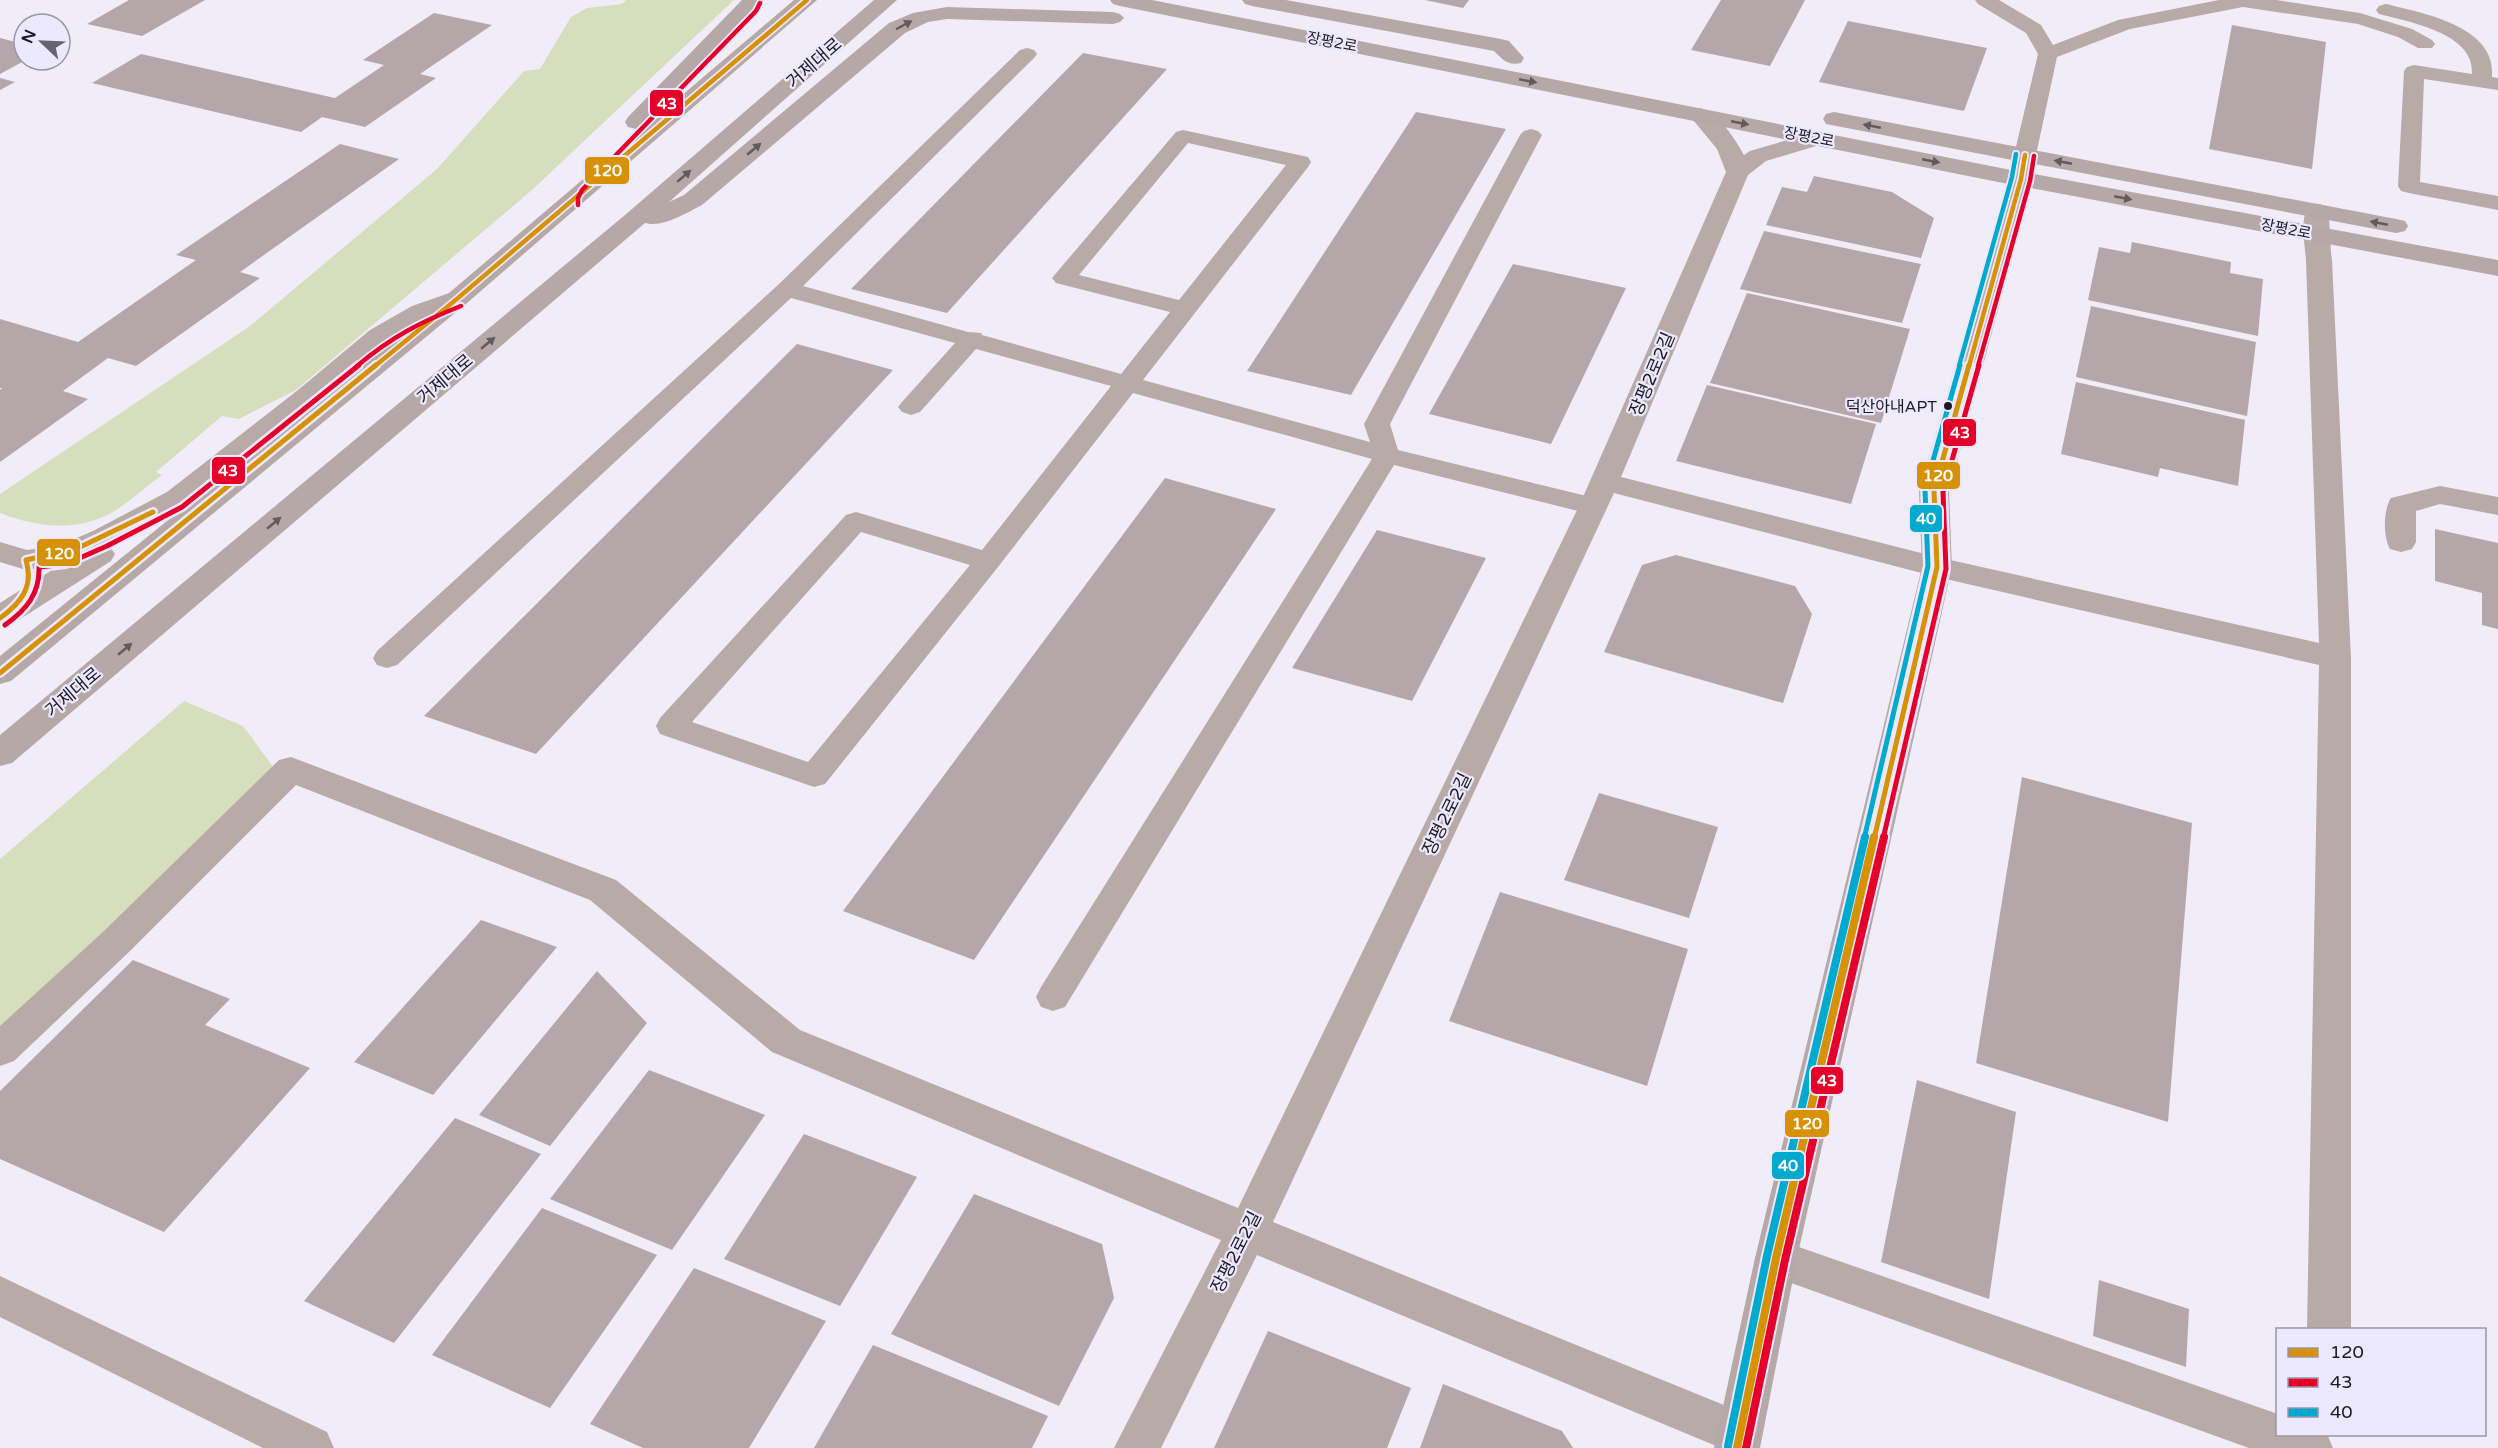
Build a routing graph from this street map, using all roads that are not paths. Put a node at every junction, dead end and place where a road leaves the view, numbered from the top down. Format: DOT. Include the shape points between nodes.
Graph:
graph roads {
  1 [pos="752,0"];
  2 [pos="807,0"];
  3 [pos="886,0"];
  4 [pos="1016,0"];
  5 [pos="1198,0"];
  6 [pos="1252,0"];
  7 [pos="1985,0"];
  8 [pos="2245,0"];
  9 [pos="2334,0"];
  10 [pos="1117,9"];
  11 [pos="2425,44"];
  12 [pos="1027,54"];
  13 [pos="2048,54"];
  14 [pos="1505,67"];
  15 [pos="2490,82"];
  16 [pos="1721,97"];
  17 [pos="1700,115"];
  18 [pos="1814,115"];
  19 [pos="1531,135"];
  20 [pos="1818,138"];
  21 [pos="2023,167"];
  22 [pos="1738,172"];
  23 [pos="2498,203"];
  24 [pos="569,205"];
  25 [pos="634,220"];
  26 [pos="2317,223"];
  27 [pos="2419,230"];
  28 [pos="2498,267"];
  29 [pos="787,289"];
  30 [pos="458,298"];
  31 [pos="1185,309"];
  32 [pos="972,338"];
  33 [pos="1126,383"];
  34 [pos="912,407"];
  35 [pos="1387,455"];
  36 [pos="1600,494"];
  37 [pos="177,499"];
  38 [pos="2498,506"];
  39 [pos="2401,542"];
  40 [pos="13,556"];
  41 [pos="988,561"];
  42 [pos="1938,567"];
  43 [pos="3,616"];
  44 [pos="387,658"];
  45 [pos="2335,658"];
  46 [pos="0,672"];
  47 [pos="0,754"];
  48 [pos="1053,997"];
  49 [pos="0,1050"];
  50 [pos="1247,1232"];
  51 [pos="1776,1258"];
  52 [pos="0,1296"];
  53 [pos="2329,1328"];
  54 [pos="2276,1436"];
  55 [pos="2276,1436"];
  56 [pos="1739,1441"];
  57 [pos="311,1448"];
  58 [pos="1137,1448"];
  59 [pos="2310,1448"];
  1 -- 24 [label="street" via="574,184 568,196"];
  2 -- 24 [label="street"];
  25 -- 3 [label="street, 거제대로, one-way"];
  4 -- 10 [label="street"];
  5 -- 14 [label="street, 장평2로"];
  6 -- 14 [label="street" via="1501,46"];
  7 -- 13 [label="lane" via="2034,29"];
  8 -- 11 [label="lane" via="2380,22"];
  8 -- 13 [label="lane" via="2125,24"];
  9 -- 15 [label="lane" via="2431,21 2472,44"];
  10 -- 14 [label="street, 장평2로"];
  25 -- 10 [label="street, one-way" via="666,213 693,200 897,28 926,14"];
  12 -- 29 [label="lane"];
  13 -- 21 [label="lane"];
  14 -- 16 [label="street, 장평2로"];
  14 -- 17 [label="street, 장평2로, one-way"];
  15 -- 23 [label="lane" via="2414,71 2409,186"];
  17 -- 20 [label="street, 장평2로, one-way"];
  17 -- 22 [label="street" via="1729,146"];
  21 -- 18 [label="street, 장평2로, one-way"];
  19 -- 35 [label="lane" via="1377,424"];
  20 -- 21 [label="street, 장평2로, one-way"];
  20 -- 22 [label="street" via="1758,156"];
  21 -- 26 [label="street, 장평2로"];
  21 -- 42 [label="street" via="1934,491"];
  22 -- 36 [label="street, 장평2로2길"];
  24 -- 30 [label="street"];
  47 -- 25 [label="street, 거제대로, one-way"];
  27 -- 26 [label="street, 장평2로, one-way"];
  26 -- 28 [label="street, 장평2로"];
  26 -- 45 [label="street"];
  29 -- 32 [label="lane"];
  29 -- 44 [label="lane"];
  30 -- 37 [label="street" via="421,312 379,336"];
  30 -- 46 [label="street"];
  31 -- 31 [label="lane" via="1206,281 1300,162 1183,136 1064,278"];
  31 -- 33 [label="lane"];
  32 -- 33 [label="lane"];
  32 -- 34 [label="lane"];
  33 -- 35 [label="lane"];
  33 -- 41 [label="lane"];
  35 -- 36 [label="lane"];
  35 -- 48 [label="lane"];
  36 -- 42 [label="street"];
  36 -- 50 [label="street, 장평2로2길"];
  37 -- 40 [label="street" via="63,555 45,559"];
  37 -- 43 [label="street"];
  38 -- 39 [label="street" via="2440,495 2401,505"];
  40 -- 43 [label="street" via="32,570 31,582 24,598"];
  41 -- 41 [label="lane" via="856,521 671,726 814,776"];
  42 -- 45 [label="street"];
  42 -- 51 [label="street"];
  45 -- 53 [label="street"];
  49 -- 50 [label="street" via="291,770 603,890 786,1041"];
  50 -- 56 [label="street"];
  50 -- 58 [label="street, 장평2로2길"];
  51 -- 54 [label="street"];
  51 -- 56 [label="street"];
  52 -- 57 [label="street"];
  55 -- 59 [label="street"];
}
